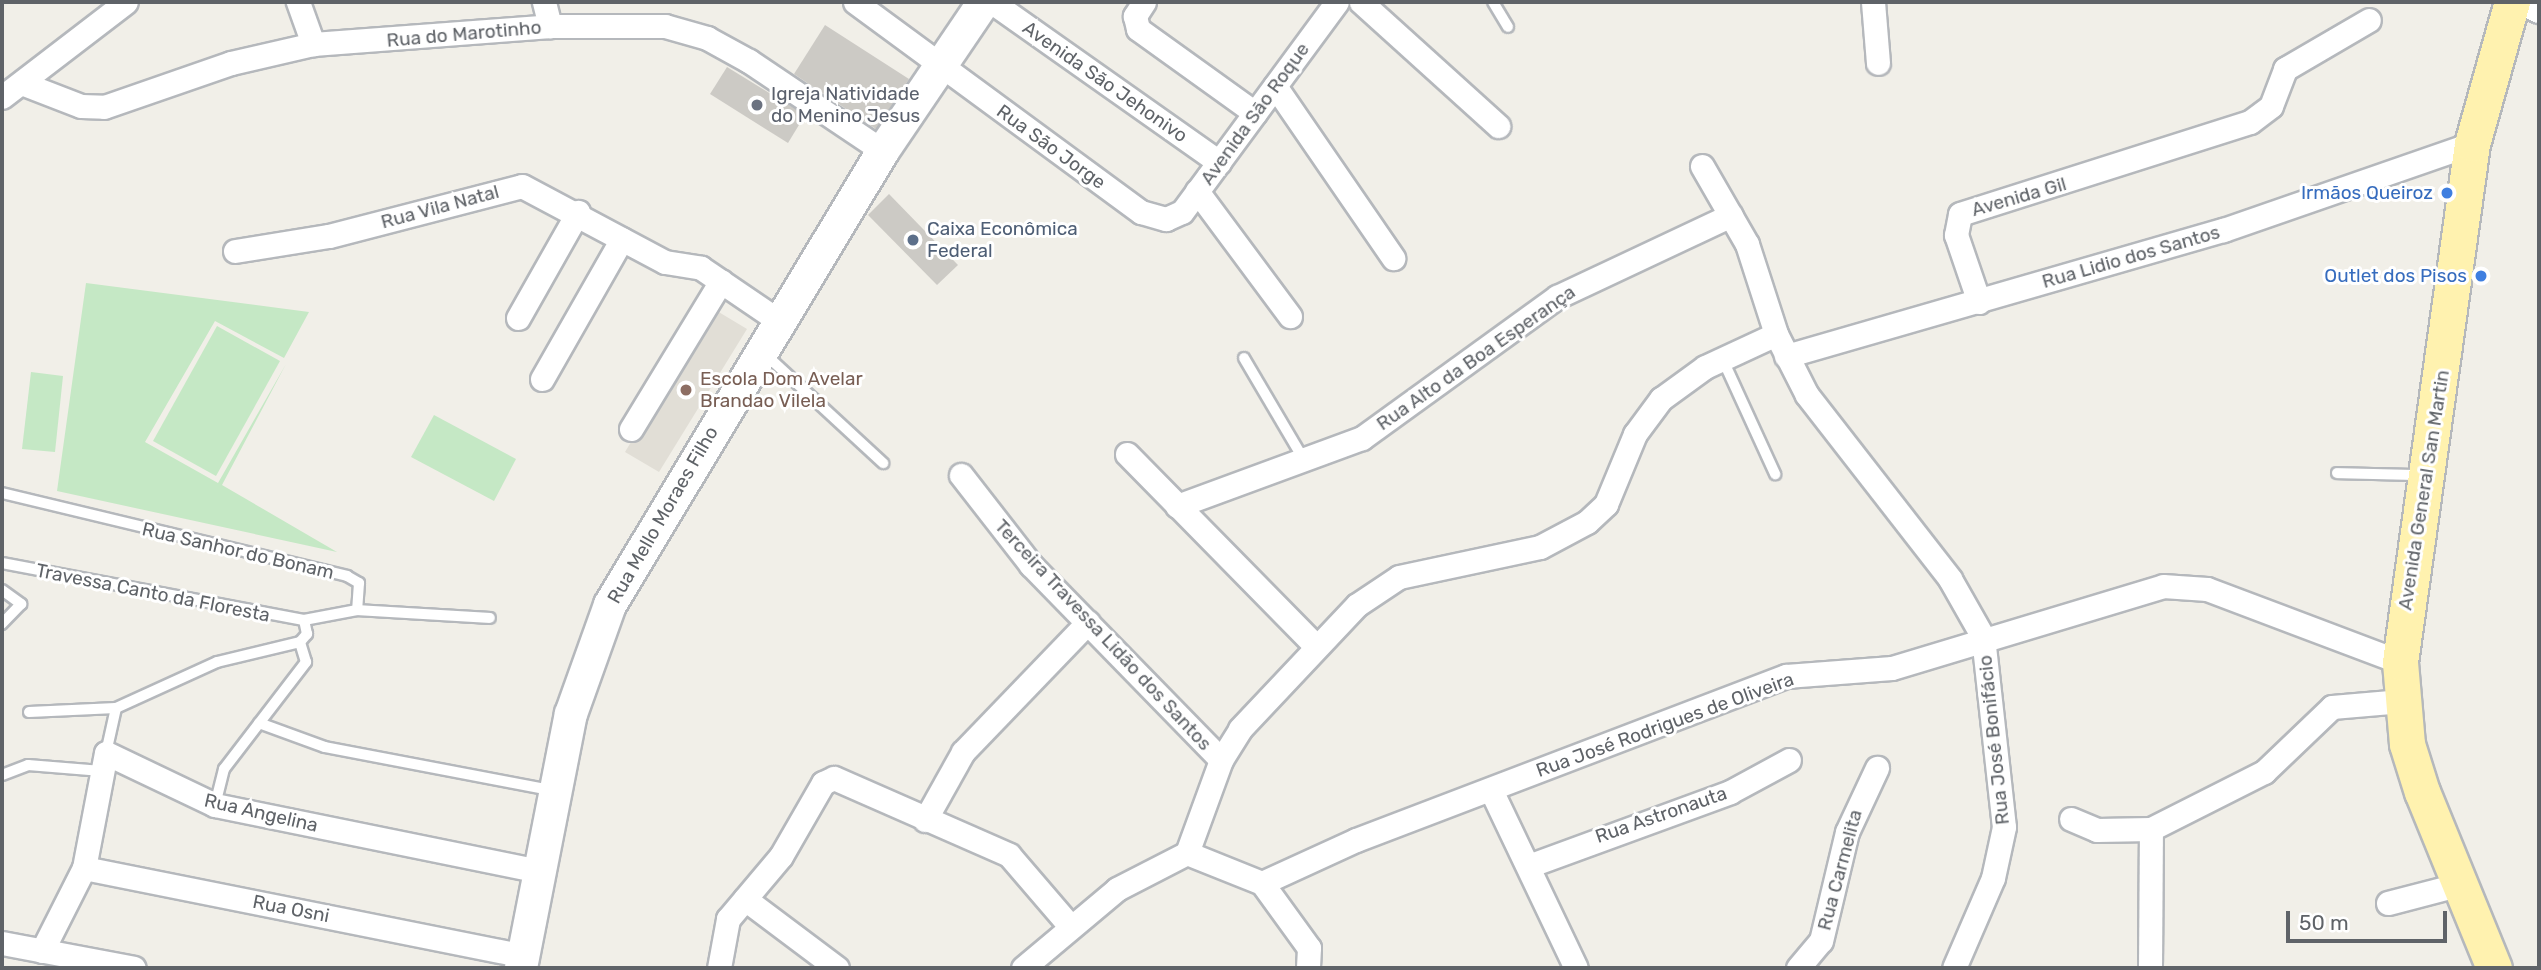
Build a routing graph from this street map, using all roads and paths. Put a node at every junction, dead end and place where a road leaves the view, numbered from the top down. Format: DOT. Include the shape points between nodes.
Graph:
graph roads {
  1 [pos="126,2"];
  2 [pos="298,2"];
  3 [pos="544,2"];
  4 [pos="855,2"];
  5 [pos="984,2"];
  6 [pos="992,2"];
  7 [pos="1144,2"];
  8 [pos="1337,2"];
  9 [pos="1361,2"];
  10 [pos="1493,2"];
  11 [pos="1873,2"];
  12 [pos="2512,2"];
  13 [pos="2526,2"];
  14 [pos="2539,9"];
  15 [pos="2369,20"];
  16 [pos="550,26"];
  17 [pos="1508,27"];
  18 [pos="313,44"];
  19 [pos="1878,64"];
  20 [pos="940,66"];
  21 [pos="24,84"];
  22 [pos="1275,86"];
  23 [pos="2,97"];
  24 [pos="1255,113"];
  25 [pos="1498,126"];
  26 [pos="2472,144"];
  27 [pos="883,151"];
  28 [pos="1219,162"];
  29 [pos="1702,166"];
  30 [pos="1197,191"];
  31 [pos="578,212"];
  32 [pos="1731,215"];
  33 [pos="1166,219"];
  34 [pos="622,239"];
  35 [pos="235,251"];
  36 [pos="1393,258"];
  37 [pos="721,281"];
  38 [pos="1979,302"];
  39 [pos="1290,316"];
  40 [pos="518,318"];
  41 [pos="779,321"];
  42 [pos="1776,334"];
  43 [pos="761,349"];
  44 [pos="1786,356"];
  45 [pos="1244,358"];
  46 [pos="1722,358"];
  47 [pos="542,379"];
  48 [pos="631,429"];
  49 [pos="1127,454"];
  50 [pos="1304,460"];
  51 [pos="883,463"];
  52 [pos="2337,473"];
  53 [pos="1775,474"];
  54 [pos="961,475"];
  55 [pos="2427,475"];
  56 [pos="2,493"];
  57 [pos="1177,506"];
  58 [pos="2,564"];
  59 [pos="2,590"];
  60 [pos="357,610"];
  61 [pos="490,618"];
  62 [pos="304,620"];
  63 [pos="1088,622"];
  64 [pos="2,624"];
  65 [pos="1983,637"];
  66 [pos="300,642"];
  67 [pos="1315,645"];
  68 [pos="2399,662"];
  69 [pos="2402,701"];
  70 [pos="117,708"];
  71 [pos="29,712"];
  72 [pos="259,723"];
  73 [pos="1221,760"];
  74 [pos="1789,760"];
  75 [pos="104,762"];
  76 [pos="1877,768"];
  77 [pos="2,775"];
  78 [pos="548,790"];
  79 [pos="1491,790"];
  80 [pos="215,805"];
  81 [pos="2071,819"];
  82 [pos="925,820"];
  83 [pos="2151,829"];
  84 [pos="1187,853"];
  85 [pos="1531,865"];
  86 [pos="84,868"];
  87 [pos="541,871"];
  88 [pos="1262,883"];
  89 [pos="2457,885"];
  90 [pos="745,899"];
  91 [pos="2388,904"];
  92 [pos="1069,925"];
  93 [pos="2,943"];
  94 [pos="42,951"];
  95 [pos="514,958"];
  96 [pos="134,968"];
  97 [pos="719,968"];
  98 [pos="837,968"];
  99 [pos="1023,968"];
  100 [pos="1308,968"];
  101 [pos="1576,968"];
  102 [pos="1798,968"];
  103 [pos="1954,968"];
  104 [pos="2150,968"];
  105 [pos="2494,968"];
  1 -- 21 [label="street"];
  2 -- 18 [label="street"];
  3 -- 16 [label="street"];
  4 -- 20 [label="street"];
  5 -- 20 [label="main road, Rua Mello Moraes Filho"];
  6 -- 28 [label="street, Avenida São Jehonivo"];
  7 -- 24 [label="street" via="1135,16 1138,29"];
  8 -- 22 [label="street, Avenida São Roque"];
  9 -- 25 [label="street"];
  10 -- 17 [label="lane"];
  11 -- 19 [label="street"];
  12 -- 26 [label="main road, Avenida General San Martin"];
  13 -- 14 [label="street"];
  15 -- 38 [label="street, Avenida Gil" via="2285,69 2260,117 1958,216 1956,235"];
  16 -- 18 [label="street, Rua do Marotinho"];
  16 -- 27 [label="street, Rua do Marotinho" via="633,24 707,38"];
  18 -- 21 [label="street, Rua do Marotinho" via="231,63 104,107 81,106"];
  20 -- 27 [label="main road, Rua Mello Moraes Filho"];
  20 -- 33 [label="street, Rua São Jorge" via="1141,212"];
  21 -- 23 [label="street"];
  22 -- 24 [label="street, Avenida São Roque"];
  22 -- 36 [label="street"];
  24 -- 28 [label="street, Avenida São Roque"];
  26 -- 38 [label="street, Rua Lidio dos Santos" via="2224,230"];
  26 -- 55 [label="main road, Avenida General San Martin"];
  27 -- 41 [label="main road, Rua Mello Moraes Filho"];
  28 -- 30 [label="street, Avenida São Roque"];
  29 -- 32 [label="street"];
  30 -- 33 [label="street, Avenida São Roque" via="1182,212"];
  30 -- 39 [label="street"];
  31 -- 34 [label="street, Rua Vila Natal"];
  31 -- 35 [label="street, Rua Vila Natal" via="537,189 513,187 329,236"];
  31 -- 40 [label="street"];
  32 -- 42 [label="street" via="1766,292"];
  32 -- 50 [label="street, Rua Alto da Boa Esperança" via="1558,297 1410,408 1362,438"];
  34 -- 37 [label="street, Rua Vila Natal"];
  34 -- 47 [label="street"];
  37 -- 41 [label="street, Rua Vila Natal"];
  37 -- 48 [label="street"];
  38 -- 44 [label="street, Rua Lidio dos Santos"];
  41 -- 43 [label="main road, Rua Mello Moraes Filho"];
  42 -- 44 [label="street"];
  42 -- 46 [label="street"];
  43 -- 51 [label="lane"];
  43 -- 78 [label="main road, Rua Mello Moraes Filho" via="611,605"];
  44 -- 65 [label="street, Rua José Bonifácio" via="1823,419 1950,579"];
  45 -- 50 [label="lane"];
  46 -- 53 [label="lane"];
  46 -- 67 [label="street" via="1661,400 1635,434 1606,503 1587,522 1540,547 1399,577"];
  49 -- 57 [label="street"];
  50 -- 57 [label="street, Rua Alto da Boa Esperança"];
  52 -- 55 [label="lane"];
  54 -- 63 [label="street, Terceira Travessa Lidão dos Santos" via="1003,533"];
  55 -- 68 [label="main road, Avenida General San Martin"];
  56 -- 60 [label="lane, Rua Sanhor do Bonam" via="346,576 359,583"];
  57 -- 67 [label="street"];
  58 -- 62 [label="lane, Travessa Canto da Floresta"];
  59 -- 64 [label="lane, Travessa Canto da Floresta" via="21,604"];
  60 -- 61 [label="lane"];
  60 -- 62 [label="lane"];
  62 -- 66 [label="lane" via="307,634"];
  63 -- 73 [label="street, Terceira Travessa Lidão dos Santos"];
  63 -- 82 [label="street" via="963,752"];
  65 -- 68 [label="street, Rua José Rodrigues de Oliveira" via="2137,592 2185,586"];
  65 -- 79 [label="street, Rua José Rodrigues de Oliveira" via="1892,668 1786,676"];
  65 -- 103 [label="street, Rua José Bonifácio" via="2004,827 1993,878"];
  66 -- 70 [label="lane" via="217,662"];
  66 -- 72 [label="lane" via="306,662"];
  67 -- 73 [label="street" via="1259,702"];
  68 -- 69 [label="main road, Avenida General San Martin"];
  69 -- 83 [label="street" via="2332,707 2264,772"];
  69 -- 89 [label="main road, Avenida General San Martin" via="2422,792"];
  70 -- 71 [label="lane"];
  70 -- 75 [label="lane"];
  72 -- 78 [label="lane" via="325,747"];
  72 -- 80 [label="lane" via="224,769"];
  73 -- 84 [label="street"];
  74 -- 85 [label="street, Rua Astronauta" via="1730,792"];
  75 -- 77 [label="lane" via="28,765"];
  75 -- 80 [label="street, Rua Angelina"];
  75 -- 86 [label="street"];
  76 -- 102 [label="street, Rua Carmelita" via="1847,832 1821,941"];
  78 -- 87 [label="main road, Rua Mello Moraes Filho"];
  79 -- 85 [label="street"];
  79 -- 88 [label="street, Rua José Rodrigues de Oliveira"];
  80 -- 87 [label="street, Rua Angelina"];
  81 -- 83 [label="street" via="2097,830"];
  82 -- 90 [label="street" via="831,779"];
  82 -- 92 [label="street" via="1019,862"];
  83 -- 104 [label="street"];
  84 -- 88 [label="street"];
  84 -- 92 [label="street" via="1151,868"];
  85 -- 101 [label="street"];
  86 -- 94 [label="street"];
  86 -- 95 [label="street, Rua Osni"];
  87 -- 95 [label="main road, Rua Mello Moraes Filho"];
  88 -- 100 [label="street" via="1309,948"];
  89 -- 91 [label="street"];
  89 -- 105 [label="main road, Avenida General San Martin"];
  90 -- 97 [label="street" via="726,924"];
  90 -- 98 [label="street"];
  92 -- 99 [label="street"];
  93 -- 94 [label="street"];
  94 -- 96 [label="street"];
}
